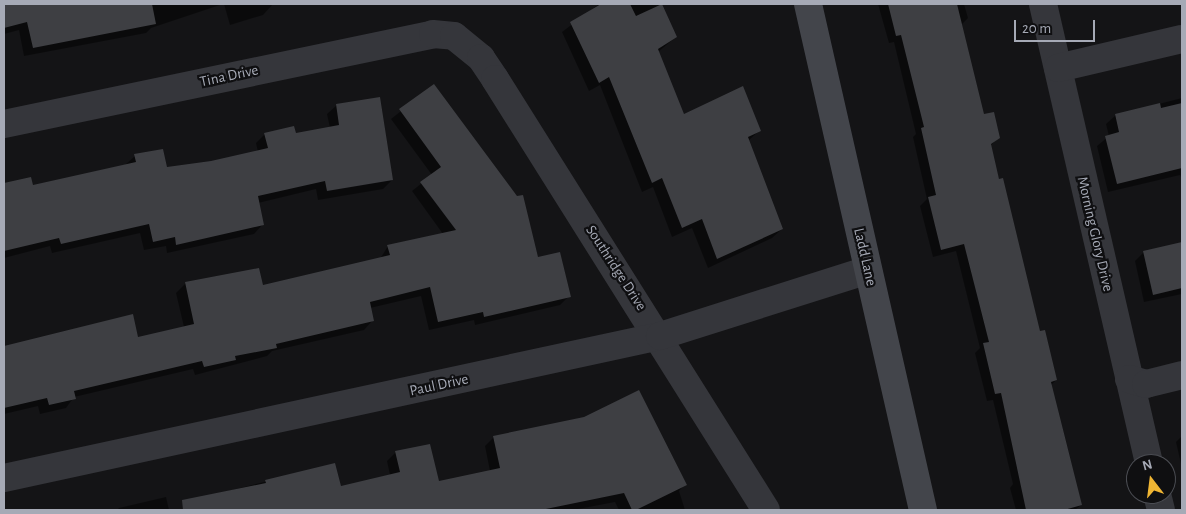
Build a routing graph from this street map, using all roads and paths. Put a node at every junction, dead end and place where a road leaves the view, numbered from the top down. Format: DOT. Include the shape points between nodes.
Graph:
graph roads {
  1 [pos="808,4"];
  2 [pos="1043,4"];
  3 [pos="454,36"];
  4 [pos="1182,39"];
  5 [pos="1058,68"];
  6 [pos="4,124"];
  7 [pos="868,270"];
  8 [pos="660,336"];
  9 [pos="1182,375"];
  10 [pos="1128,379"];
  11 [pos="1147,454"];
  12 [pos="4,478"];
  13 [pos="766,510"];
  14 [pos="923,510"];
  1 -- 7 [label="street, Ladd Lane"];
  2 -- 5 [label="street, Morning Glory Drive"];
  3 -- 6 [label="street, Tina Drive" via="433,34"];
  3 -- 8 [label="street, Southridge Drive" via="481,58"];
  4 -- 5 [label="street"];
  5 -- 10 [label="street, Morning Glory Drive"];
  7 -- 8 [label="street, Paul Drive"];
  7 -- 14 [label="street, Ladd Lane"];
  8 -- 12 [label="street, Paul Drive"];
  8 -- 13 [label="street, Southridge Drive"];
  9 -- 10 [label="street" via="1146,384"];
  10 -- 11 [label="street, Morning Glory Drive"];
}
